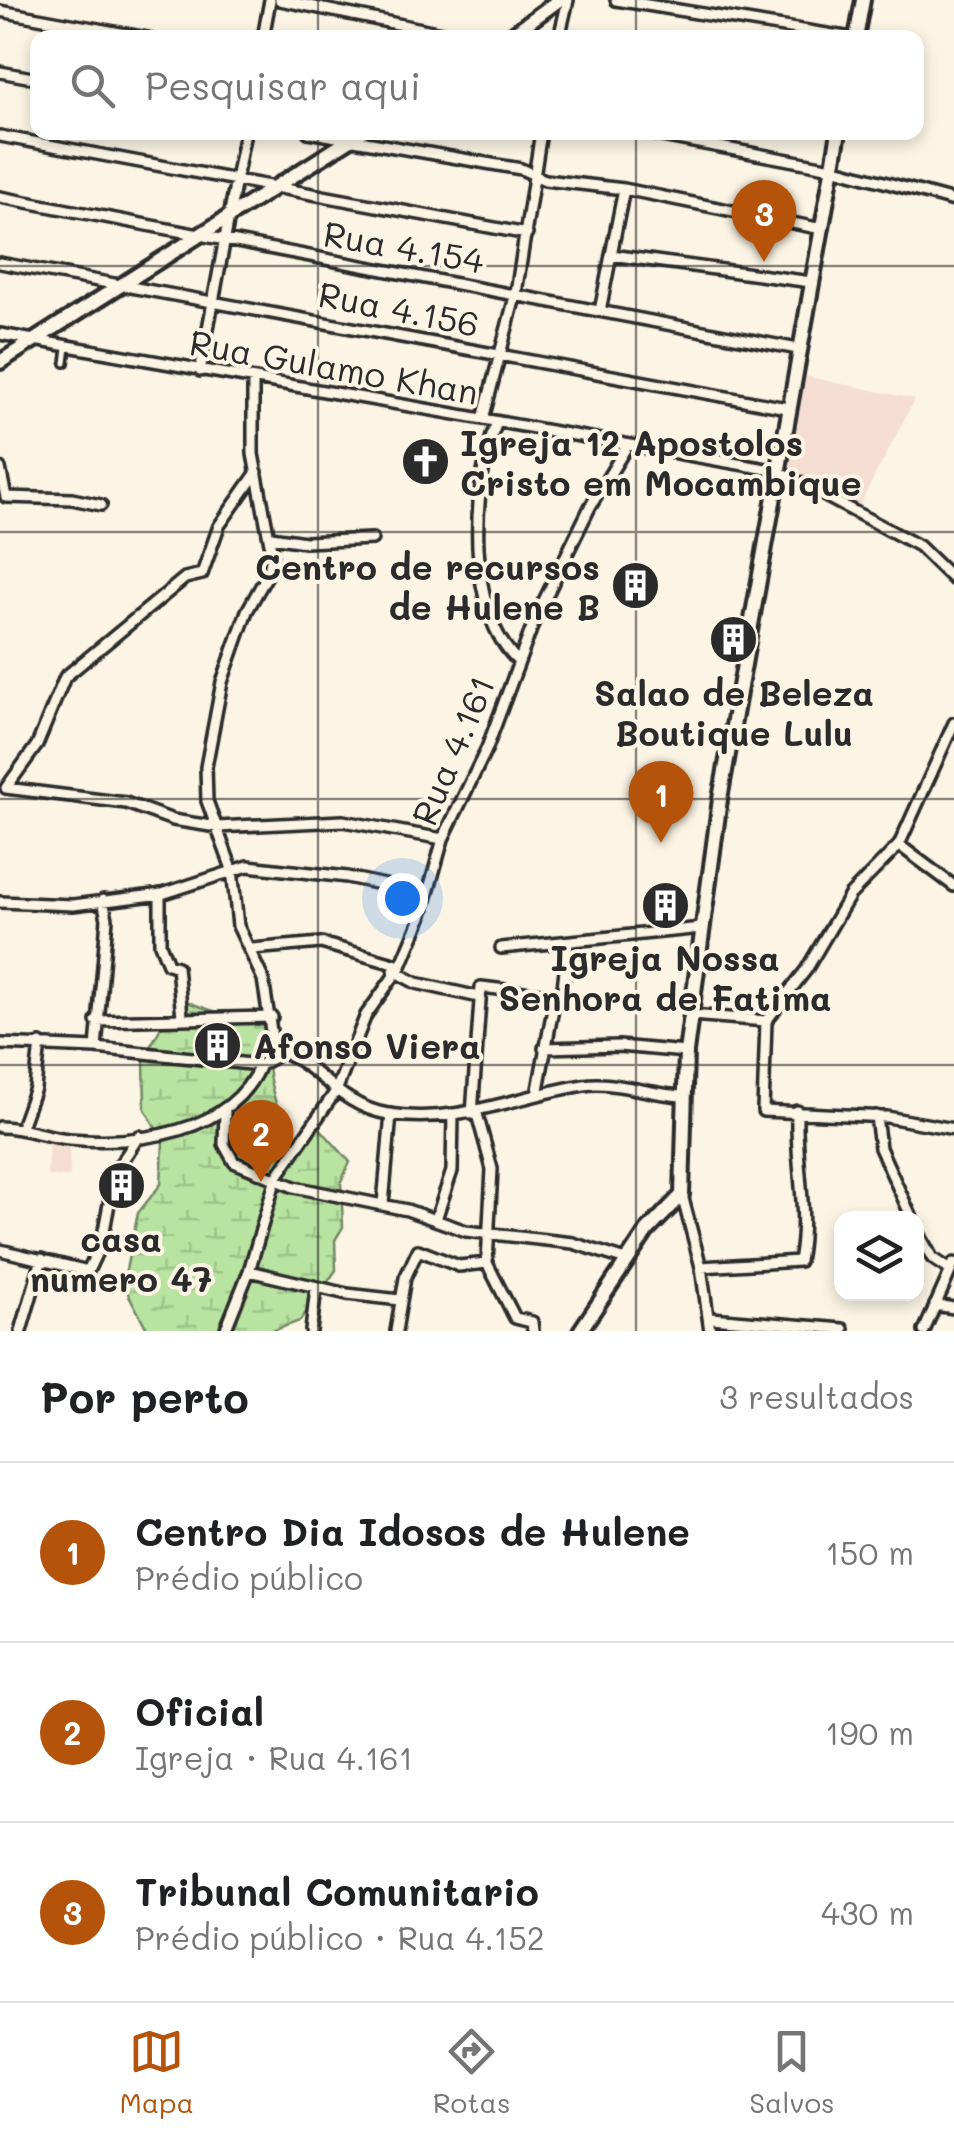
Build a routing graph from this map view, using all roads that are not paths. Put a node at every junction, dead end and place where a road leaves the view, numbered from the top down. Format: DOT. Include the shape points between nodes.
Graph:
graph roads {
  1 [pos="270,0"];
  2 [pos="280,0"];
  3 [pos="559,0"];
  4 [pos="568,0"];
  5 [pos="616,0"];
  6 [pos="863,0"];
  7 [pos="0,10"];
  8 [pos="106,30"];
  9 [pos="264,30"];
  10 [pos="427,30"];
  11 [pos="516,30"];
  12 [pos="561,30"];
  13 [pos="804,30"];
  14 [pos="856,30"];
  15 [pos="0,72"];
  16 [pos="30,78"];
  17 [pos="0,136"];
  18 [pos="243,140"];
  19 [pos="344,140"];
  20 [pos="540,140"];
  21 [pos="683,140"];
  22 [pos="837,140"];
  23 [pos="349,141"];
  24 [pos="832,168"];
  25 [pos="534,175"];
  26 [pos="236,179"];
  27 [pos="279,186"];
  28 [pos="624,189"];
  29 [pos="0,197"];
  30 [pos="954,201"];
  31 [pos="228,218"];
  32 [pos="822,229"];
  33 [pos="526,234"];
  34 [pos="198,238"];
  35 [pos="224,242"];
  36 [pos="612,255"];
  37 [pos="0,263"];
  38 [pos="811,282"];
  39 [pos="121,285"];
  40 [pos="516,293"];
  41 [pos="212,300"];
  42 [pos="600,311"];
  43 [pos="0,334"];
  44 [pos="34,340"];
  45 [pos="68,347"];
  46 [pos="798,349"];
  47 [pos="498,354"];
  48 [pos="0,362"];
  49 [pos="65,363"];
  50 [pos="200,371"];
  51 [pos="254,380"];
  52 [pos="788,408"];
  53 [pos="484,419"];
  54 [pos="497,422"];
  55 [pos="627,446"];
  56 [pos="0,468"];
  57 [pos="778,471"];
  58 [pos="257,472"];
  59 [pos="100,505"];
  60 [pos="270,537"];
  61 [pos="372,539"];
  62 [pos="954,580"];
  63 [pos="519,662"];
  64 [pos="954,723"];
  65 [pos="217,827"];
  66 [pos="442,839"];
  67 [pos="899,844"];
  68 [pos="232,870"];
  69 [pos="954,886"];
  70 [pos="160,894"];
  71 [pos="427,894"];
  72 [pos="103,900"];
  73 [pos="0,902"];
  74 [pos="702,928"];
  75 [pos="568,943"];
  76 [pos="501,948"];
  77 [pos="252,949"];
  78 [pos="398,968"];
  79 [pos="556,996"];
  80 [pos="479,997"];
  81 [pos="691,1015"];
  82 [pos="182,1016"];
  83 [pos="272,1016"];
  84 [pos="766,1021"];
  85 [pos="96,1022"];
  86 [pos="0,1044"];
  87 [pos="40,1044"];
  88 [pos="96,1048"];
  89 [pos="544,1048"];
  90 [pos="276,1050"];
  91 [pos="686,1052"];
  92 [pos="260,1065"];
  93 [pos="336,1092"];
  94 [pos="537,1095"];
  95 [pos="682,1096"];
  96 [pos="224,1112"];
  97 [pos="797,1112"];
  98 [pos="390,1114"];
  99 [pos="452,1114"];
  100 [pos="474,1114"];
  101 [pos="876,1116"];
  102 [pos="22,1127"];
  103 [pos="0,1128"];
  104 [pos="954,1130"];
  105 [pos="139,1136"];
  106 [pos="276,1178"];
  107 [pos="682,1195"];
  108 [pos="383,1204"];
  109 [pos="909,1211"];
  110 [pos="436,1220"];
  111 [pos="488,1235"];
  112 [pos="924,1243"];
  113 [pos="0,1250"];
  114 [pos="42,1259"];
  115 [pos="626,1260"];
  116 [pos="488,1262"];
  117 [pos="952,1266"];
  118 [pos="700,1267"];
  119 [pos="249,1271"];
  120 [pos="316,1288"];
  121 [pos="400,1300"];
  122 [pos="934,1305"];
  123 [pos="954,1308"];
  124 [pos="711,1318"];
  125 [pos="843,1329"];
  126 [pos="20,1331"];
  127 [pos="226,1331"];
  128 [pos="311,1331"];
  129 [pos="396,1331"];
  130 [pos="533,1331"];
  131 [pos="580,1331"];
  132 [pos="710,1331"];
  133 [pos="924,1331"];
  1 -- 9 [label="street"];
  2 -- 10 [label="street"];
  3 -- 11 [label="street"];
  4 -- 12 [label="street"];
  5 -- 13 [label="street"];
  6 -- 14 [label="street"];
  7 -- 8 [label="street"];
  15 -- 16 [label="street"];
  17 -- 26 [label="street"];
  18 -- 26 [label="street"];
  19 -- 23 [label="street"];
  20 -- 25 [label="street"];
  21 -- 24 [label="street"];
  22 -- 24 [label="street"];
  23 -- 25 [label="street"];
  23 -- 27 [label="street"];
  24 -- 30 [label="street"];
  24 -- 32 [label="street"];
  25 -- 28 [label="street"];
  25 -- 33 [label="street"];
  26 -- 27 [label="street"];
  26 -- 31 [label="street"];
  27 -- 31 [label="street"];
  27 -- 33 [label="street"];
  28 -- 32 [label="street"];
  28 -- 36 [label="street"];
  29 -- 34 [label="street, Rua 4.154"];
  31 -- 34 [label="street"];
  31 -- 35 [label="street"];
  32 -- 38 [label="street"];
  33 -- 40 [label="street"];
  34 -- 35 [label="street, Rua 4.154"];
  34 -- 39 [label="street"];
  35 -- 40 [label="street, Rua 4.154"];
  35 -- 41 [label="street"];
  36 -- 38 [label="street"];
  36 -- 42 [label="street"];
  37 -- 39 [label="street, Rua 4.156"];
  38 -- 46 [label="street"];
  39 -- 41 [label="street, Rua 4.156"];
  39 -- 44 [label="street"];
  40 -- 42 [label="street, Rua 4.154"];
  40 -- 47 [label="street"];
  41 -- 47 [label="street, Rua 4.156"];
  41 -- 50 [label="street"];
  42 -- 46 [label="street, Rua 4.154"];
  43 -- 44 [label="street, Rua Gulamo Khan"];
  44 -- 45 [label="street, Rua Gulamo Khan"];
  44 -- 48 [label="street"];
  45 -- 49 [label="lane"];
  45 -- 50 [label="street, Rua Gulamo Khan"];
  46 -- 52 [label="street"];
  47 -- 52 [label="street, Rua 4.156"];
  47 -- 53 [label="street"];
  50 -- 51 [label="street, Rua Gulamo Khan"];
  51 -- 53 [label="street, Rua Gulamo Khan"];
  51 -- 58 [label="street"];
  52 -- 57 [label="street"];
  53 -- 54 [label="street, Rua Gulamo Khan"];
  54 -- 55 [label="street, Rua Gulamo Khan"];
  54 -- 63 [label="street" via="485,456 478,535 496,638"];
  55 -- 57 [label="street, Rua Gulamo Khan"];
  55 -- 63 [label="street, Rua 4.161" via="576,534"];
  56 -- 59 [label="street" via="6,497"];
  57 -- 62 [label="street, Rua Gulamo Khan" via="919,546"];
  57 -- 74 [label="street"];
  58 -- 60 [label="street"];
  58 -- 65 [label="street" via="219,526 202,574 185,578 64,676 37,746 6,788 126,803"];
  60 -- 61 [label="street"];
  60 -- 65 [label="street" via="270,572 247,611 212,728 206,801"];
  63 -- 66 [label="street, Rua 4.161"];
  64 -- 67 [label="street"];
  65 -- 66 [label="street" via="343,822"];
  65 -- 68 [label="street"];
  66 -- 71 [label="street, Rua 4.161"];
  67 -- 69 [label="street"];
  67 -- 84 [label="street" via="850,894 797,984"];
  68 -- 70 [label="street"];
  68 -- 71 [label="street" via="264,866"];
  68 -- 77 [label="street" via="238,926"];
  70 -- 72 [label="street"];
  70 -- 82 [label="street" via="160,944 167,963 177,967"];
  71 -- 78 [label="street, Rua 4.161"];
  72 -- 73 [label="street"];
  72 -- 85 [label="street" via="107,920"];
  74 -- 75 [label="street"];
  74 -- 81 [label="street"];
  75 -- 76 [label="street"];
  75 -- 79 [label="street" via="563,988"];
  77 -- 78 [label="street" via="321,943"];
  77 -- 83 [label="street"];
  78 -- 80 [label="street" via="416,982"];
  78 -- 93 [label="street, Rua 4.161" via="366,1015"];
  79 -- 80 [label="street" via="484,985"];
  79 -- 89 [label="street"];
  80 -- 100 [label="street"];
  81 -- 84 [label="street"];
  81 -- 91 [label="street"];
  82 -- 83 [label="street"];
  82 -- 85 [label="street"];
  83 -- 90 [label="street"];
  84 -- 97 [label="street" via="762,1109"];
  85 -- 88 [label="street"];
  86 -- 87 [label="street"];
  87 -- 88 [label="street"];
  87 -- 102 [label="street"];
  88 -- 92 [label="street"];
  89 -- 91 [label="street"];
  89 -- 94 [label="street"];
  90 -- 92 [label="street" via="271,1062"];
  90 -- 93 [label="street"];
  91 -- 95 [label="street"];
  92 -- 96 [label="street"];
  93 -- 98 [label="street"];
  93 -- 106 [label="street, Rua 4.161"];
  94 -- 95 [label="street" via="589,1084"];
  94 -- 100 [label="street"];
  95 -- 107 [label="street"];
  96 -- 105 [label="street" via="191,1127"];
  96 -- 106 [label="street" via="234,1162"];
  97 -- 101 [label="street"];
  97 -- 118 [label="street" via="799,1261"];
  98 -- 99 [label="street"];
  98 -- 108 [label="street"];
  99 -- 100 [label="street"];
  99 -- 110 [label="street" via="452,1171"];
  100 -- 111 [label="street" via="492,1169"];
  101 -- 104 [label="street"];
  101 -- 109 [label="street" via="880,1148"];
  102 -- 103 [label="street"];
  102 -- 105 [label="street" via="66,1139"];
  105 -- 114 [label="street" via="115,1172 90,1269"];
  106 -- 108 [label="street" via="300,1189"];
  106 -- 119 [label="street, Rua 4.161"];
  107 -- 115 [label="street"];
  107 -- 118 [label="street"];
  108 -- 110 [label="street"];
  110 -- 111 [label="street"];
  111 -- 115 [label="street" via="574,1243"];
  111 -- 116 [label="street"];
  112 -- 117 [label="street" via="932,1258"];
  113 -- 114 [label="street"];
  114 -- 126 [label="street"];
  115 -- 131 [label="street"];
  116 -- 121 [label="street" via="460,1266 418,1250"];
  116 -- 130 [label="street" via="516,1320 532,1322"];
  117 -- 122 [label="street"];
  118 -- 124 [label="street"];
  119 -- 120 [label="street"];
  119 -- 127 [label="street, Rua 4.161"];
  120 -- 121 [label="street"];
  120 -- 128 [label="street"];
  121 -- 129 [label="street"];
  122 -- 123 [label="street"];
  122 -- 133 [label="street"];
  124 -- 125 [label="street"];
  124 -- 132 [label="street"];
}
